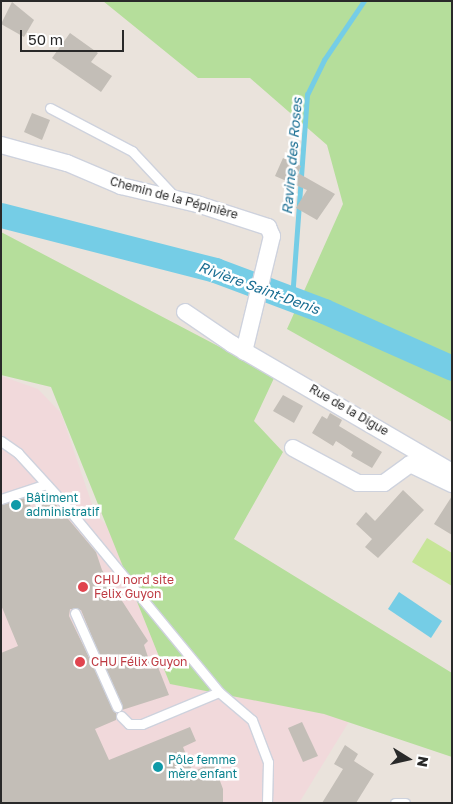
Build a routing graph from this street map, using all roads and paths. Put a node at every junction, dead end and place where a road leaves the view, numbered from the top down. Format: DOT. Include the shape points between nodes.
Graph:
graph roads {
  1 [pos="50,108"];
  2 [pos="1,145"];
  3 [pos="177,199"];
  4 [pos="185,312"];
  5 [pos="245,348"];
  6 [pos="1,441"];
  7 [pos="293,448"];
  8 [pos="452,472"];
  9 [pos="46,484"];
  10 [pos="452,484"];
  11 [pos="1,499"];
  12 [pos="75,613"];
  13 [pos="219,692"];
  14 [pos="117,707"];
  15 [pos="121,716"];
  16 [pos="268,803"];
  17 [pos="395,803"];
  18 [pos="405,803"];
  1 -- 3 [label="lane" via="132,151"];
  2 -- 3 [label="street, Chemin de la Pépinière" via="67,163 122,186"];
  3 -- 5 [label="street, Chemin de la Pépinière" via="261,222 271,232"];
  4 -- 5 [label="street, Rue de la Digue"];
  5 -- 8 [label="street, Rue de la Digue"];
  6 -- 9 [label="lane"];
  7 -- 10 [label="street" via="358,483 384,483 410,464"];
  9 -- 11 [label="lane"];
  9 -- 13 [label="lane"];
  12 -- 14 [label="lane"];
  13 -- 15 [label="lane" via="142,724 129,724"];
  13 -- 16 [label="lane" via="252,720 262,736 268,762"];
  17 -- 18 [label="lane"];
}
